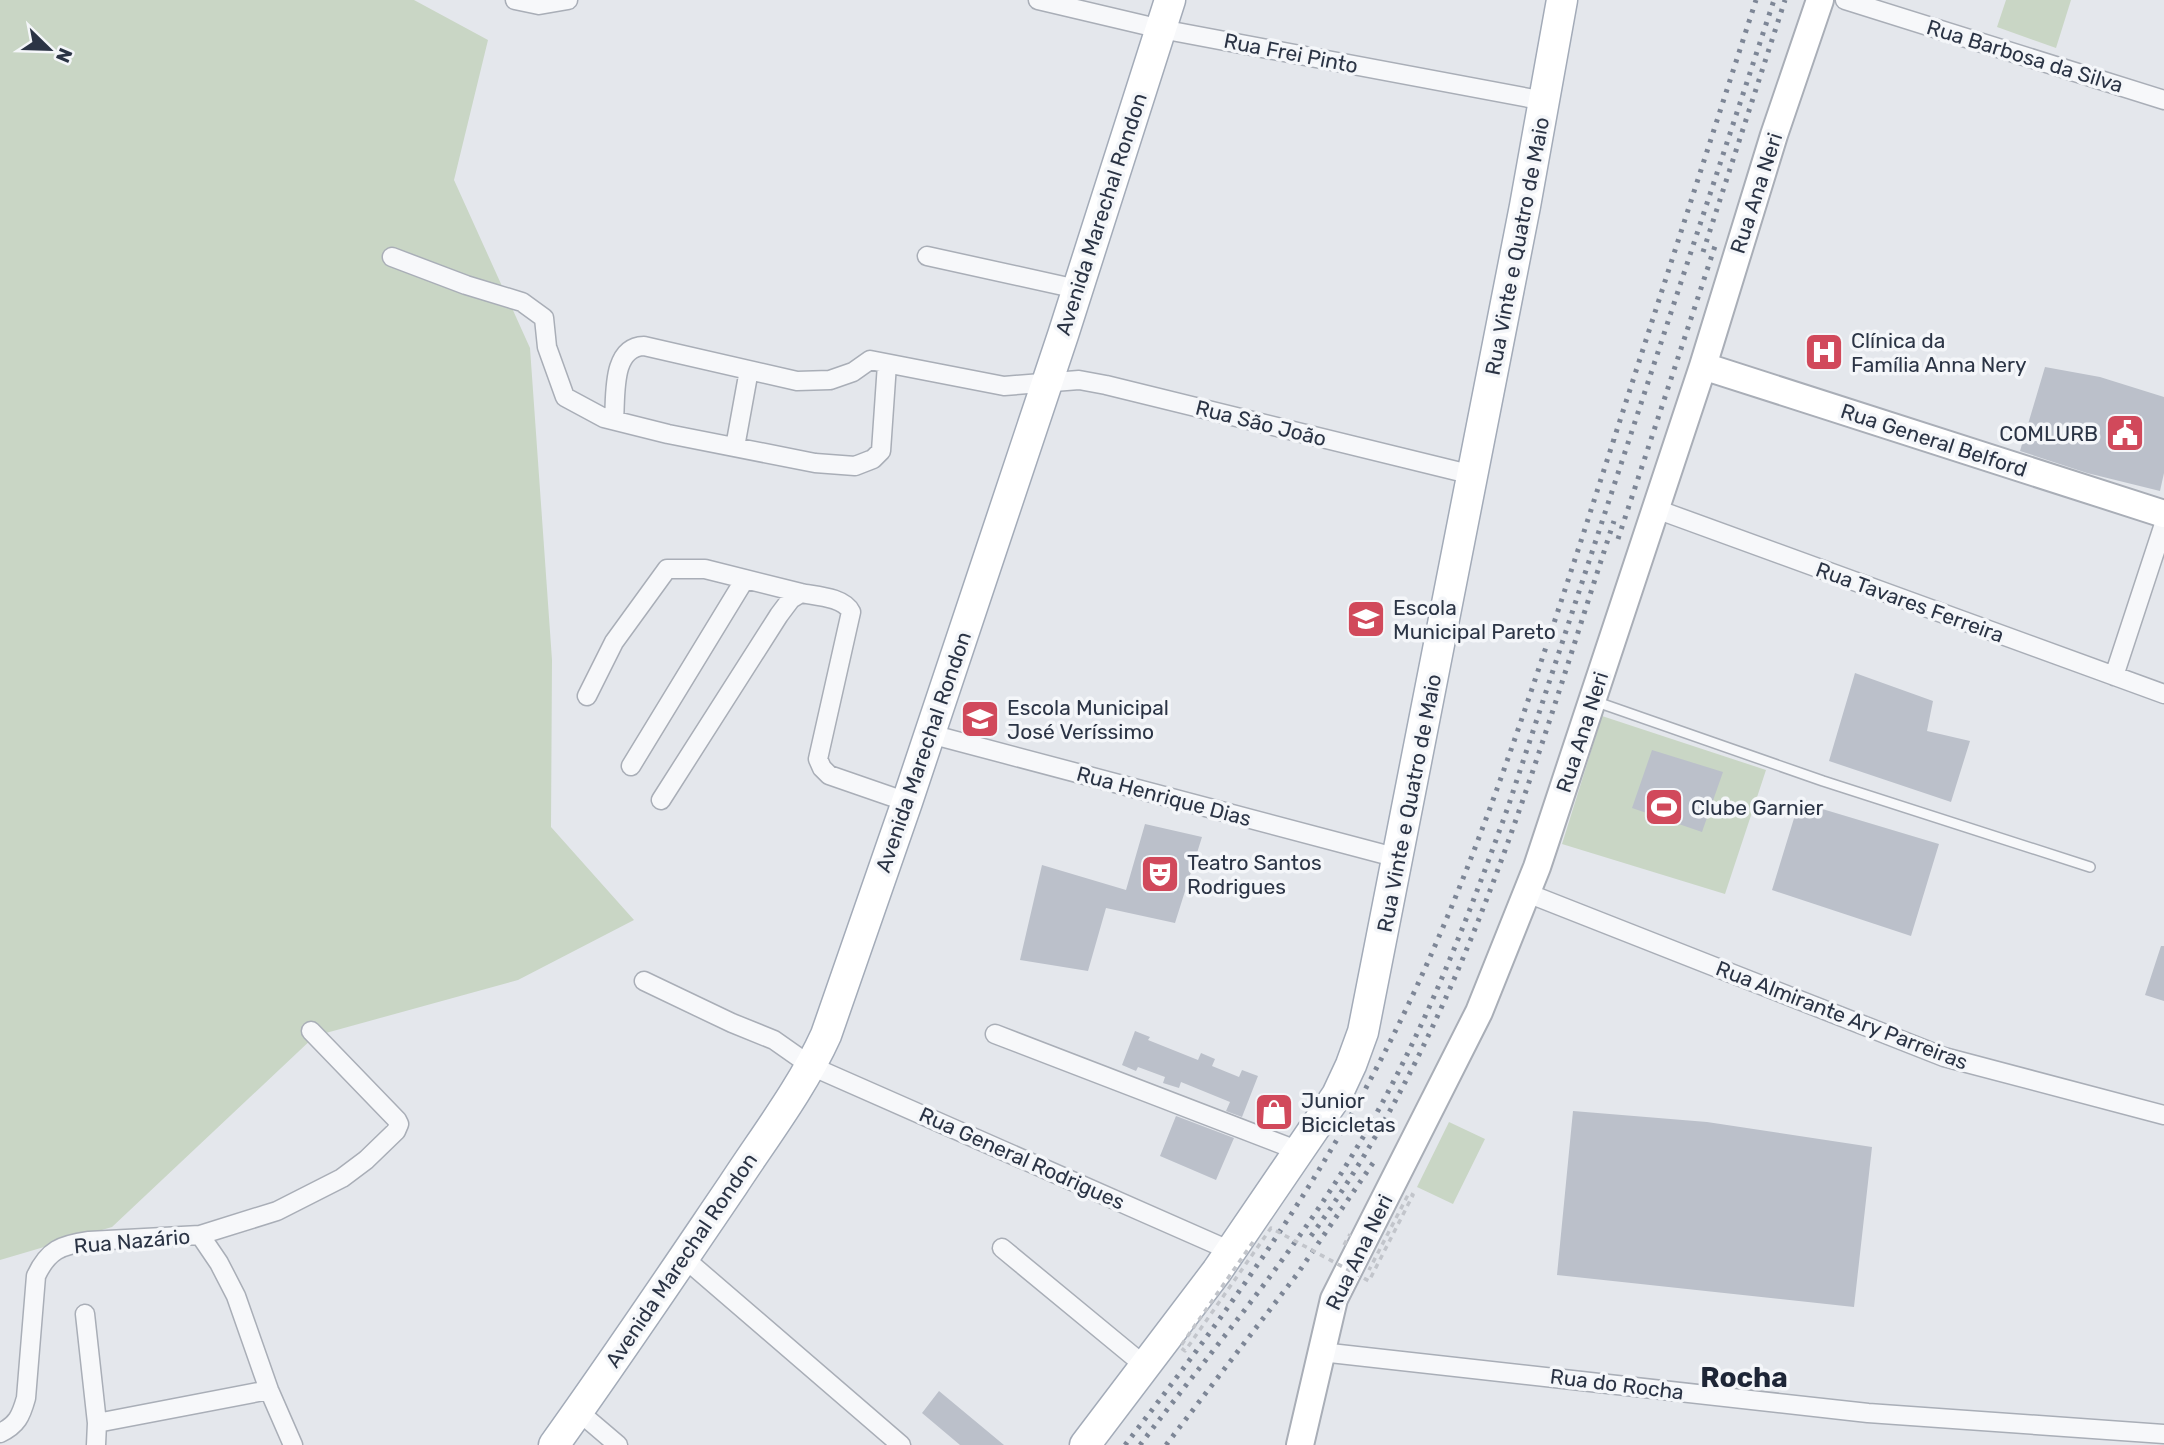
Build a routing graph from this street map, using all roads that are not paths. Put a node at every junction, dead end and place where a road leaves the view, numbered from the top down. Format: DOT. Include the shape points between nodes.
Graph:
graph roads {
  1 [pos="515,0"];
  2 [pos="568,0"];
  3 [pos="1038,0"];
  4 [pos="1170,0"];
  5 [pos="1562,0"];
  6 [pos="1820,0"];
  7 [pos="1845,0"];
  8 [pos="1161,29"];
  9 [pos="2164,100"];
  10 [pos="1545,101"];
  11 [pos="928,256"];
  12 [pos="392,257"];
  13 [pos="1077,289"];
  14 [pos="887,364"];
  15 [pos="1703,366"];
  16 [pos="749,370"];
  17 [pos="1047,382"];
  18 [pos="614,420"];
  19 [pos="735,447"];
  20 [pos="1473,475"];
  21 [pos="1656,509"];
  22 [pos="2164,514"];
  23 [pos="2164,524"];
  24 [pos="745,579"];
  25 [pos="801,593"];
  26 [pos="2114,676"];
  27 [pos="2164,694"];
  28 [pos="587,696"];
  29 [pos="1593,700"];
  30 [pos="930,734"];
  31 [pos="631,766"];
  32 [pos="661,800"];
  33 [pos="907,802"];
  34 [pos="1398,858"];
  35 [pos="2090,867"];
  36 [pos="1527,893"];
  37 [pos="644,981"];
  38 [pos="311,1031"];
  39 [pos="995,1034"];
  40 [pos="811,1066"];
  41 [pos="2164,1115"];
  42 [pos="1299,1151"];
  43 [pos="200,1235"];
  44 [pos="1242,1246"];
  45 [pos="1002,1248"];
  46 [pos="684,1258"];
  47 [pos="85,1314"];
  48 [pos="1321,1352"];
  49 [pos="1145,1366"];
  50 [pos="270,1390"];
  51 [pos="578,1411"];
  52 [pos="97,1423"];
  53 [pos="0,1433"];
  54 [pos="2164,1434"];
  55 [pos="2130,1438"];
  56 [pos="96,1445"];
  57 [pos="293,1445"];
  58 [pos="554,1445"];
  59 [pos="618,1445"];
  60 [pos="901,1445"];
  61 [pos="1085,1445"];
  62 [pos="1300,1445"];
  1 -- 2 [label="street" via="539,5"];
  3 -- 8 [label="street, Rua Frei Pinto"];
  4 -- 8 [label="main road, Avenida Marechal Rondon"];
  5 -- 10 [label="main road, Rua Vinte e Quatro de Maio"];
  6 -- 15 [label="main road, Rua Ana Neri"];
  7 -- 9 [label="street, Rua Barbosa da Silva"];
  8 -- 10 [label="street, Rua Frei Pinto"];
  8 -- 13 [label="main road, Avenida Marechal Rondon"];
  10 -- 20 [label="main road, Rua Vinte e Quatro de Maio"];
  11 -- 13 [label="street"];
  12 -- 18 [label="street" via="522,302 544,318 547,347 565,397"];
  13 -- 17 [label="main road, Avenida Marechal Rondon"];
  14 -- 16 [label="street" via="870,360 830,380 797,381"];
  14 -- 17 [label="street, Rua São João" via="1004,386"];
  14 -- 19 [label="street" via="881,451 873,459 855,466 815,463"];
  15 -- 21 [label="main road, Rua Ana Neri"];
  15 -- 22 [label="main road, Rua General Belford"];
  16 -- 18 [label="street" via="634,347 618,368"];
  16 -- 19 [label="street"];
  17 -- 20 [label="street, Rua São João" via="1079,380 1106,385"];
  17 -- 30 [label="main road, Avenida Marechal Rondon"];
  18 -- 19 [label="street"];
  20 -- 34 [label="main road, Rua Vinte e Quatro de Maio"];
  21 -- 26 [label="street, Rua Tavares Ferreira"];
  21 -- 29 [label="main road, Rua Ana Neri"];
  23 -- 26 [label="street"];
  24 -- 25 [label="street"];
  24 -- 28 [label="street" via="705,569 667,569 614,642"];
  24 -- 31 [label="street"];
  25 -- 32 [label="street" via="779,615"];
  25 -- 33 [label="street" via="839,601 851,612 818,759 822,768 829,775"];
  26 -- 27 [label="street, Rua Tavares Ferreira"];
  29 -- 35 [label="lane" via="1823,781"];
  29 -- 36 [label="main road, Rua Ana Neri"];
  30 -- 33 [label="main road, Avenida Marechal Rondon"];
  30 -- 34 [label="street, Rua Henrique Dias"];
  33 -- 40 [label="main road, Avenida Marechal Rondon"];
  34 -- 42 [label="main road, Rua Vinte e Quatro de Maio" via="1363,1032 1352,1065"];
  36 -- 41 [label="street, Rua Almirante Ary Parreiras" via="1944,1057"];
  36 -- 48 [label="main road, Rua Ana Neri" via="1479,1012 1337,1291"];
  37 -- 40 [label="street, Rua General Rodrigues" via="774,1040"];
  38 -- 43 [label="street" via="397,1120 398,1127 366,1160 312,1195"];
  39 -- 42 [label="street"];
  40 -- 44 [label="street, Rua General Rodrigues"];
  40 -- 46 [label="main road, Avenida Marechal Rondon"];
  42 -- 44 [label="main road, Rua Vinte e Quatro de Maio"];
  43 -- 50 [label="street, Rua Nazário" via="236,1296"];
  43 -- 53 [label="street, Rua Nazário" via="89,1241 51,1252 36,1276 22,1414 13,1427"];
  44 -- 49 [label="main road, Rua Vinte e Quatro de Maio"];
  45 -- 49 [label="street"];
  46 -- 51 [label="main road, Avenida Marechal Rondon"];
  46 -- 60 [label="street"];
  47 -- 52 [label="street"];
  48 -- 55 [label="street, Rua do Rocha"];
  48 -- 62 [label="main road, Rua Ana Neri"];
  49 -- 61 [label="main road, Rua Vinte e Quatro de Maio"];
  50 -- 52 [label="street"];
  50 -- 57 [label="street, Rua Nazário"];
  51 -- 58 [label="main road, Avenida Marechal Rondon"];
  51 -- 59 [label="street"];
  52 -- 56 [label="street"];
  54 -- 55 [label="street, Rua do Rocha"];
}
